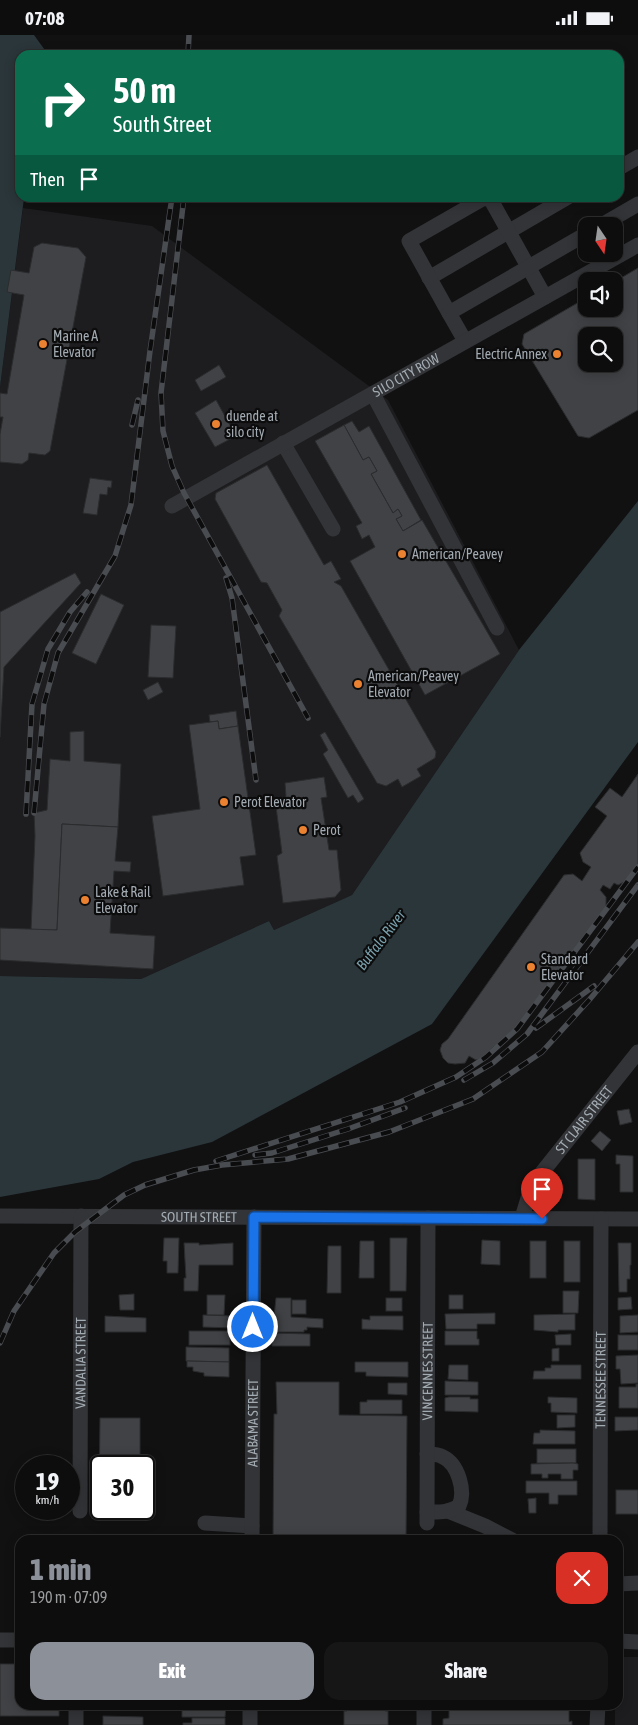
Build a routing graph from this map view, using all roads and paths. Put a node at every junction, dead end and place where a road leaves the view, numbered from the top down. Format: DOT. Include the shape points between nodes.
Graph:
graph roads {
  1 [pos="638,157"];
  2 [pos="624,165"];
  3 [pos="477,202"];
  4 [pos="492,202"];
  5 [pos="559,202"];
  6 [pos="638,205"];
  7 [pos="616,217"];
  8 [pos="508,232"];
  9 [pos="578,239"];
  10 [pos="638,245"];
  11 [pos="529,267"];
  12 [pos="429,278"];
  13 [pos="545,297"];
  14 [pos="449,313"];
  15 [pos="466,341"];
  16 [pos="372,394"];
  17 [pos="283,443"];
  18 [pos="172,506"];
  19 [pos="332,529"];
  20 [pos="498,628"];
  21 [pos="638,1053"];
  22 [pos="0,1216"];
  23 [pos="81,1216"];
  24 [pos="254,1217"];
  25 [pos="428,1218"];
  26 [pos="522,1218"];
  27 [pos="601,1219"];
  28 [pos="638,1219"];
  29 [pos="427,1454"];
  30 [pos="80,1511"];
  31 [pos="448,1511"];
  32 [pos="205,1523"];
  33 [pos="502,1535"];
  34 [pos="600,1535"];
  35 [pos="638,1583"];
  36 [pos="623,1584"];
  37 [pos="0,1640"];
  38 [pos="15,1640"];
  39 [pos="623,1641"];
  40 [pos="638,1641"];
  41 [pos="76,1710"];
  42 [pos="250,1710"];
  43 [pos="424,1710"];
  44 [pos="598,1710"];
  45 [pos="76,1725"];
  46 [pos="250,1725"];
  47 [pos="424,1725"];
  48 [pos="598,1725"];
  1 -- 2 [label="street"];
  3 -- 12 [label="street" via="409,241"];
  4 -- 8 [label="street"];
  5 -- 8 [label="street"];
  6 -- 7 [label="street"];
  8 -- 11 [label="street"];
  8 -- 12 [label="street"];
  9 -- 11 [label="street"];
  10 -- 13 [label="street, SILO CITY ROW"];
  11 -- 13 [label="street"];
  11 -- 14 [label="street"];
  12 -- 14 [label="street"];
  13 -- 15 [label="street, SILO CITY ROW"];
  14 -- 15 [label="street"];
  15 -- 16 [label="street, SILO CITY ROW"];
  16 -- 17 [label="street, SILO CITY ROW"];
  16 -- 20 [label="street"];
  17 -- 18 [label="street, SILO CITY ROW"];
  17 -- 19 [label="street"];
  21 -- 26 [label="street, ST CLAIR STREET" via="532,1185"];
  22 -- 23 [label="street, SOUTH STREET"];
  23 -- 24 [label="street, SOUTH STREET"];
  23 -- 30 [label="street, VANDALIA STREET"];
  24 -- 25 [label="street, SOUTH STREET"];
  24 -- 32 [label="street, ALABAMA STREET" via="252,1532"];
  25 -- 26 [label="street, SOUTH STREET"];
  25 -- 29 [label="street, VINCENNES STREET"];
  26 -- 27 [label="street, SOUTH STREET"];
  27 -- 28 [label="street, SOUTH STREET"];
  27 -- 34 [label="street, TENNESSEE STREET"];
  29 -- 31 [label="street" via="445,1458 457,1473 461,1501 459,1506"];
  29 -- 31 [label="street, VINCENNES STREET" via="426,1518"];
  31 -- 33 [label="street"];
  35 -- 36 [label="street"];
  37 -- 38 [label="street"];
  39 -- 40 [label="street"];
  41 -- 45 [label="street"];
  42 -- 46 [label="street"];
  43 -- 47 [label="street"];
  44 -- 48 [label="street"];
}
